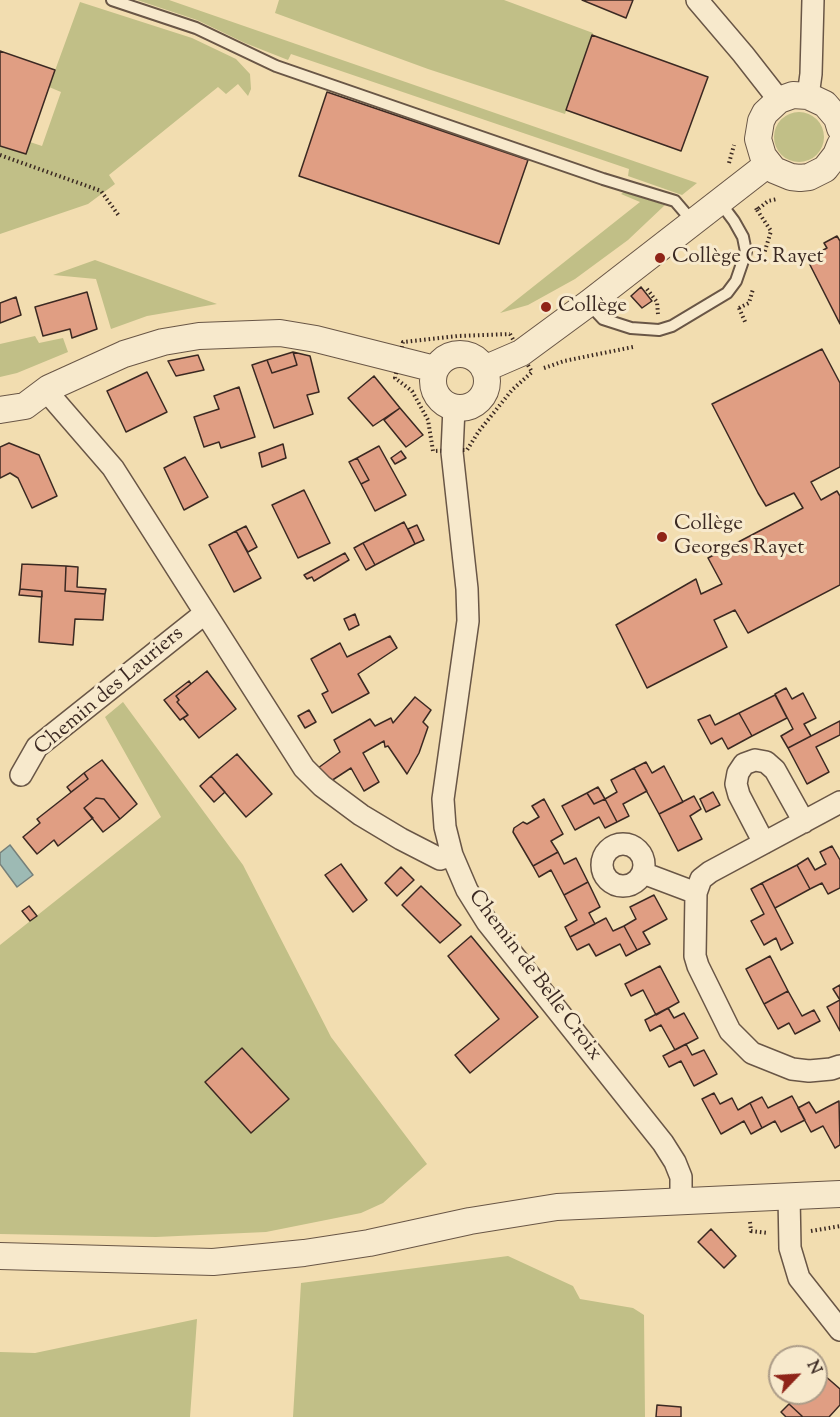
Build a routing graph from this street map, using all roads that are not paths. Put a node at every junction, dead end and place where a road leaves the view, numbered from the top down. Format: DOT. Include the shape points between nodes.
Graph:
graph roads {
  1 [pos="112,0"];
  2 [pos="697,0"];
  3 [pos="813,0"];
  4 [pos="808,96"];
  5 [pos="778,100"];
  6 [pos="840,128"];
  7 [pos="839,153"];
  8 [pos="768,164"];
  9 [pos="719,201"];
  10 [pos="693,222"];
  11 [pos="589,303"];
  12 [pos="435,369"];
  13 [pos="484,369"];
  14 [pos="49,388"];
  15 [pos="0,394"];
  16 [pos="454,408"];
  17 [pos="0,410"];
  18 [pos="204,614"];
  19 [pos="21,775"];
  20 [pos="840,802"];
  21 [pos="804,822"];
  22 [pos="764,843"];
  23 [pos="452,855"];
  24 [pos="643,873"];
  25 [pos="696,894"];
  26 [pos="840,1066"];
  27 [pos="840,1194"];
  28 [pos="789,1196"];
  29 [pos="681,1201"];
  30 [pos="0,1256"];
  31 [pos="840,1330"];
  1 -- 10 [label="lane" via="196,28 276,66 675,201"];
  2 -- 5 [label="street"];
  3 -- 4 [label="street"];
  4 -- 5 [label="street"];
  4 -- 6 [label="street" via="832,110"];
  5 -- 8 [label="street" via="765,112 758,130 759,148"];
  7 -- 8 [label="street" via="825,169 809,177 782,175"];
  8 -- 9 [label="street"];
  9 -- 10 [label="street"];
  9 -- 11 [label="lane" via="734,220 746,252 736,281 727,293 660,330 631,328 603,319"];
  10 -- 11 [label="street"];
  11 -- 13 [label="street" via="521,353"];
  12 -- 13 [label="street" via="447,356 464,354 472,356"];
  12 -- 14 [label="street" via="280,333 199,336 124,354"];
  12 -- 16 [label="street" via="435,393"];
  13 -- 16 [label="street" via="484,394 471,406"];
  14 -- 15 [label="street"];
  14 -- 17 [label="street" via="25,406"];
  14 -- 18 [label="street, Chemin des Lauriers" via="55,402 113,468"];
  16 -- 23 [label="street, Chemin de Belle Croix" via="452,452 468,621 443,799"];
  18 -- 19 [label="street, Chemin des Lauriers" via="37,747"];
  18 -- 23 [label="street, Chemin des Lauriers" via="304,768 322,786 400,839 440,859"];
  20 -- 21 [label="street"];
  21 -- 22 [label="street"];
  21 -- 22 [label="street" via="775,770 766,762 744,764 736,784"];
  22 -- 25 [label="street" via="710,872 701,879"];
  23 -- 29 [label="street, Chemin de Belle Croix" via="487,922 669,1152 681,1177"];
  24 -- 25 [label="street"];
  25 -- 26 [label="street" via="695,956 730,1031 752,1053 792,1069"];
  27 -- 28 [label="street"];
  28 -- 29 [label="street"];
  28 -- 31 [label="street" via="790,1248 800,1278"];
  29 -- 30 [label="street" via="557,1207 470,1221 369,1244 213,1262"];
}
